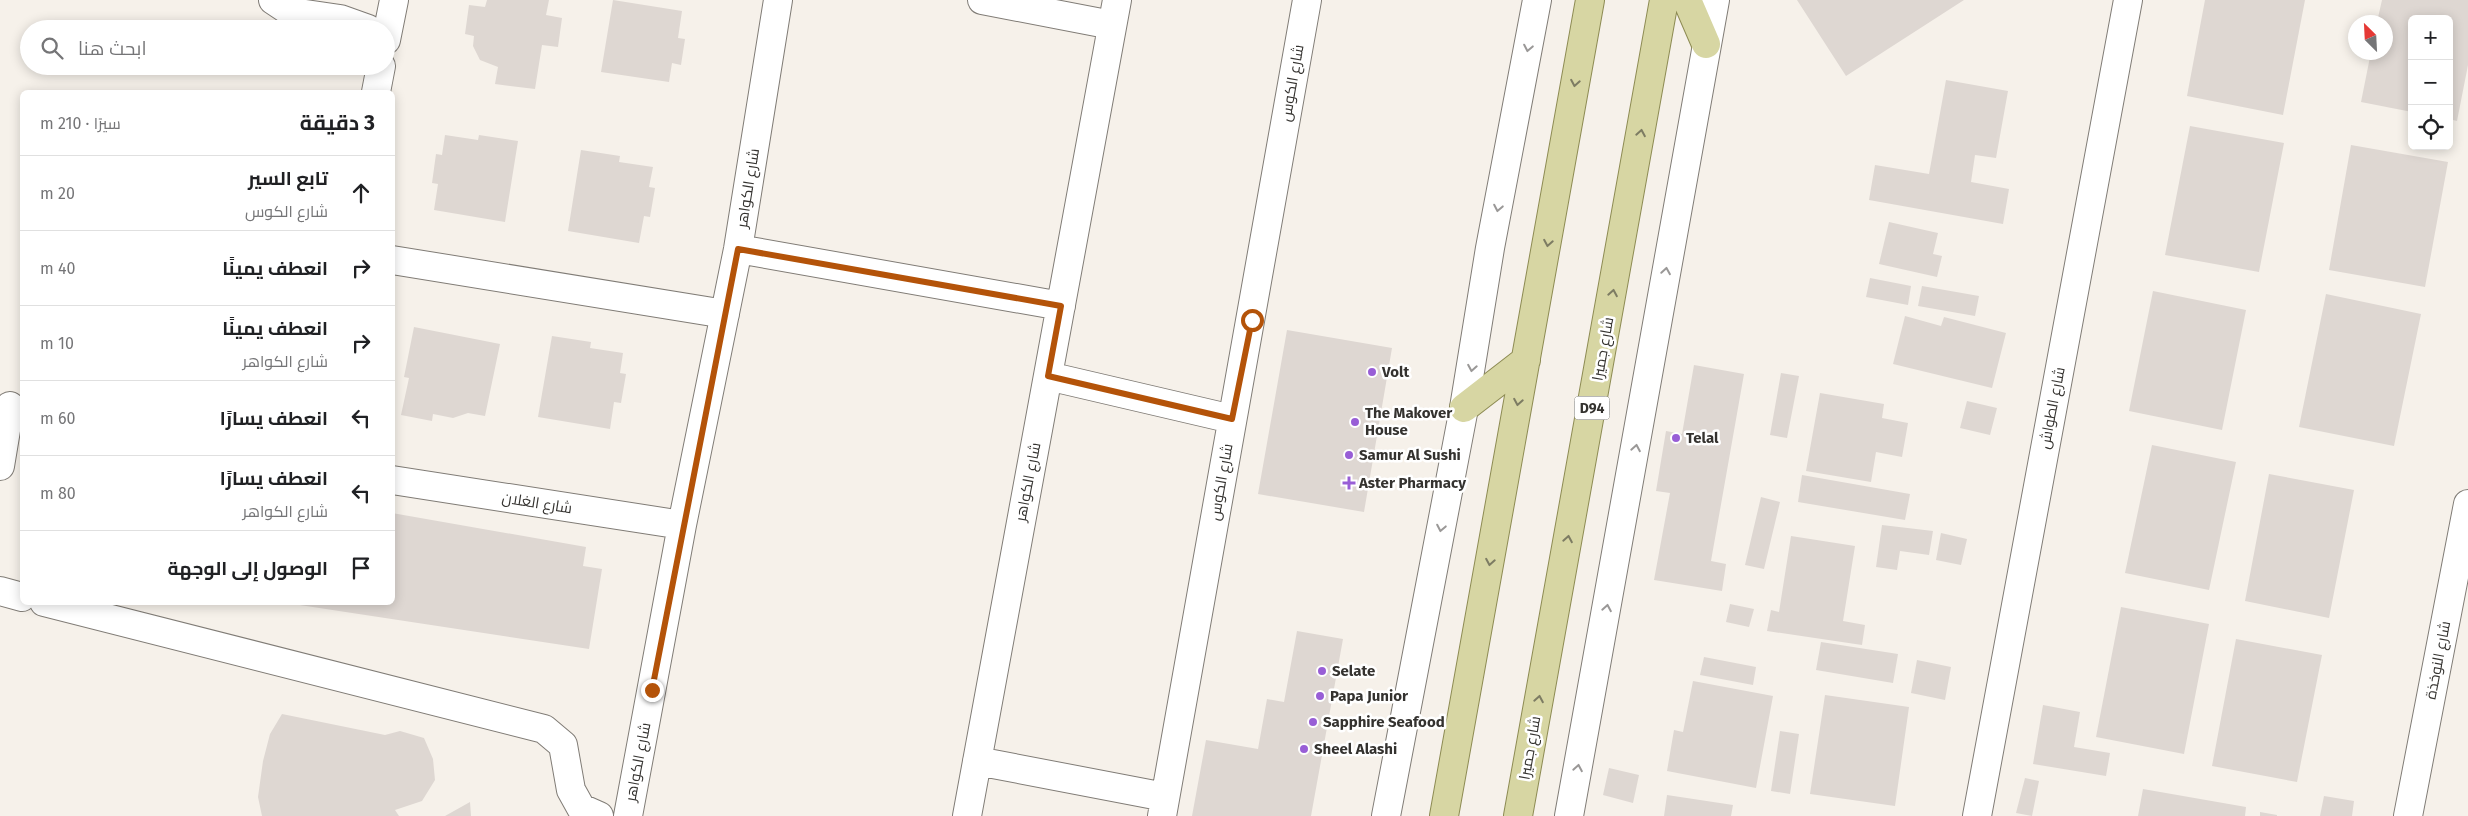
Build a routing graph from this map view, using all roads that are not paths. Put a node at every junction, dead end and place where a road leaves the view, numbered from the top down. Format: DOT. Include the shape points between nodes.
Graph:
graph roads {
  1 [pos="274,0"];
  2 [pos="394,0"];
  3 [pos="778,0"];
  4 [pos="982,0"];
  5 [pos="1307,0"];
  6 [pos="1537,0"];
  7 [pos="1590,0"];
  8 [pos="1664,0"];
  9 [pos="1686,0"];
  10 [pos="1715,0"];
  11 [pos="2128,0"];
  12 [pos="1115,12"];
  13 [pos="343,20"];
  14 [pos="387,20"];
  15 [pos="1706,44"];
  16 [pos="379,75"];
  17 [pos="376,90"];
  18 [pos="738,249"];
  19 [pos="395,260"];
  20 [pos="1061,306"];
  21 [pos="725,314"];
  22 [pos="1526,360"];
  23 [pos="1048,376"];
  24 [pos="10,406"];
  25 [pos="1464,408"];
  26 [pos="1232,419"];
  27 [pos="0,466"];
  28 [pos="395,480"];
  29 [pos="2468,504"];
  30 [pos="682,526"];
  31 [pos="2463,558"];
  32 [pos="0,591"];
  33 [pos="20,596"];
  34 [pos="56,605"];
  35 [pos="977,761"];
  36 [pos="1164,807"];
  37 [pos="599,816"];
  38 [pos="628,816"];
  39 [pos="967,816"];
  40 [pos="1386,816"];
  41 [pos="1444,816"];
  42 [pos="1518,816"];
  43 [pos="1569,816"];
  44 [pos="1977,816"];
  45 [pos="2408,816"];
  1 -- 13 [label="street" via="291,12"];
  2 -- 14 [label="street"];
  3 -- 18 [label="street, شارع الكواهر"];
  4 -- 12 [label="street"];
  5 -- 26 [label="street, شارع الكوس"];
  6 -- 25 [label="street, one-way" via="1490,248"];
  7 -- 22 [label="main road, one-way"];
  42 -- 8 [label="main road, شارع جميرا / D94, one-way"];
  9 -- 15 [label="main road"];
  10 -- 15 [label="street"];
  11 -- 44 [label="street, شارع الطواش"];
  12 -- 20 [label="street, شارع الكواهر"];
  43 -- 15 [label="street, one-way"];
  16 -- 17 [label="street"];
  18 -- 20 [label="street"];
  18 -- 21 [label="street, شارع الكواهر"];
  19 -- 21 [label="street"];
  20 -- 23 [label="street, شارع الكواهر"];
  21 -- 30 [label="street, شارع الكواهر"];
  22 -- 25 [label="main road"];
  22 -- 41 [label="main road, one-way"];
  23 -- 26 [label="street"];
  23 -- 35 [label="street, شارع الكواهر"];
  24 -- 27 [label="street"];
  25 -- 40 [label="street, one-way"];
  26 -- 36 [label="street, شارع الكوس"];
  28 -- 30 [label="street, شارع الغلان"];
  29 -- 31 [label="street, شارع النوخذة"];
  30 -- 38 [label="street, شارع الكواهر"];
  31 -- 45 [label="street, شارع النوخذة"];
  32 -- 33 [label="street"];
  34 -- 37 [label="street" via="544,728 563,745 571,790 581,808"];
  35 -- 36 [label="street"];
  35 -- 39 [label="street, شارع الكواهر"];
}
